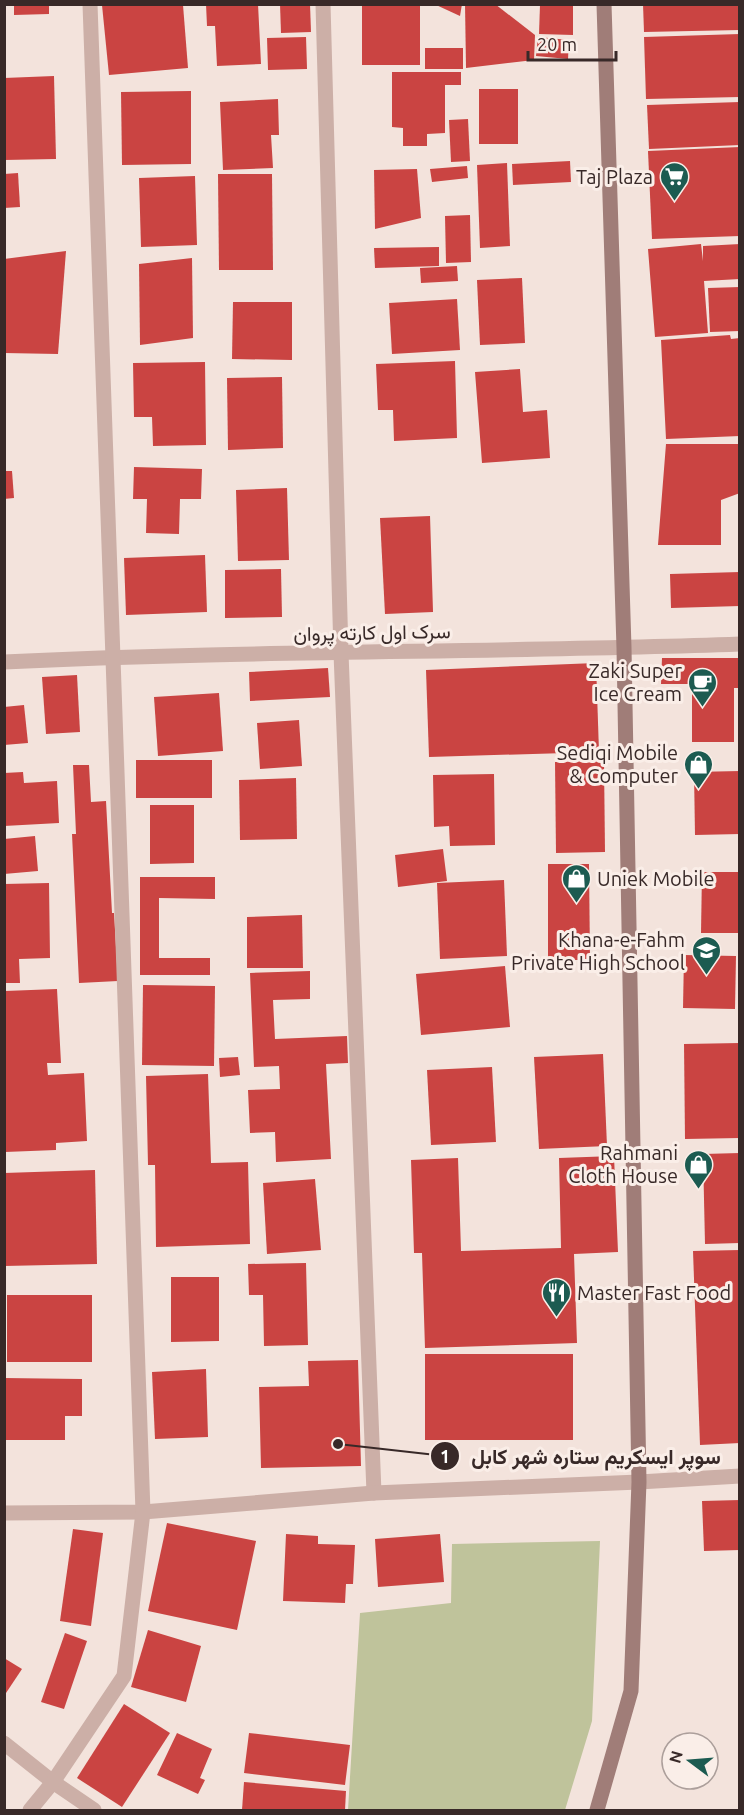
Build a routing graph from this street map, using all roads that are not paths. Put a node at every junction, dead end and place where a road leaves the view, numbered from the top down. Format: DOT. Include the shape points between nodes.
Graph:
graph roads {
  1 [pos="90,4"];
  2 [pos="323,4"];
  3 [pos="604,4"];
  4 [pos="740,644"];
  5 [pos="624,648"];
  6 [pos="341,653"];
  7 [pos="112,657"];
  8 [pos="4,662"];
  9 [pos="740,1476"];
  10 [pos="639,1482"];
  11 [pos="374,1493"];
  12 [pos="143,1512"];
  13 [pos="4,1513"];
  14 [pos="4,1743"];
  15 [pos="53,1782"];
  16 [pos="30,1810"];
  17 [pos="94,1810"];
  18 [pos="597,1810"];
  1 -- 7 [label="street"];
  2 -- 6 [label="street"];
  3 -- 5 [label="main road"];
  4 -- 5 [label="street, سرک اول کارته پروان"];
  5 -- 6 [label="street, سرک اول کارته پروان"];
  5 -- 10 [label="main road"];
  6 -- 7 [label="street, سرک اول کارته پروان"];
  6 -- 11 [label="street"];
  7 -- 8 [label="street, سرک اول کارته پروان"];
  7 -- 12 [label="street"];
  9 -- 10 [label="street"];
  10 -- 11 [label="street"];
  10 -- 18 [label="main road" via="631,1691"];
  11 -- 12 [label="street"];
  12 -- 13 [label="street"];
  12 -- 15 [label="street" via="124,1676"];
  14 -- 15 [label="street"];
  15 -- 16 [label="street"];
  15 -- 17 [label="street"];
}
